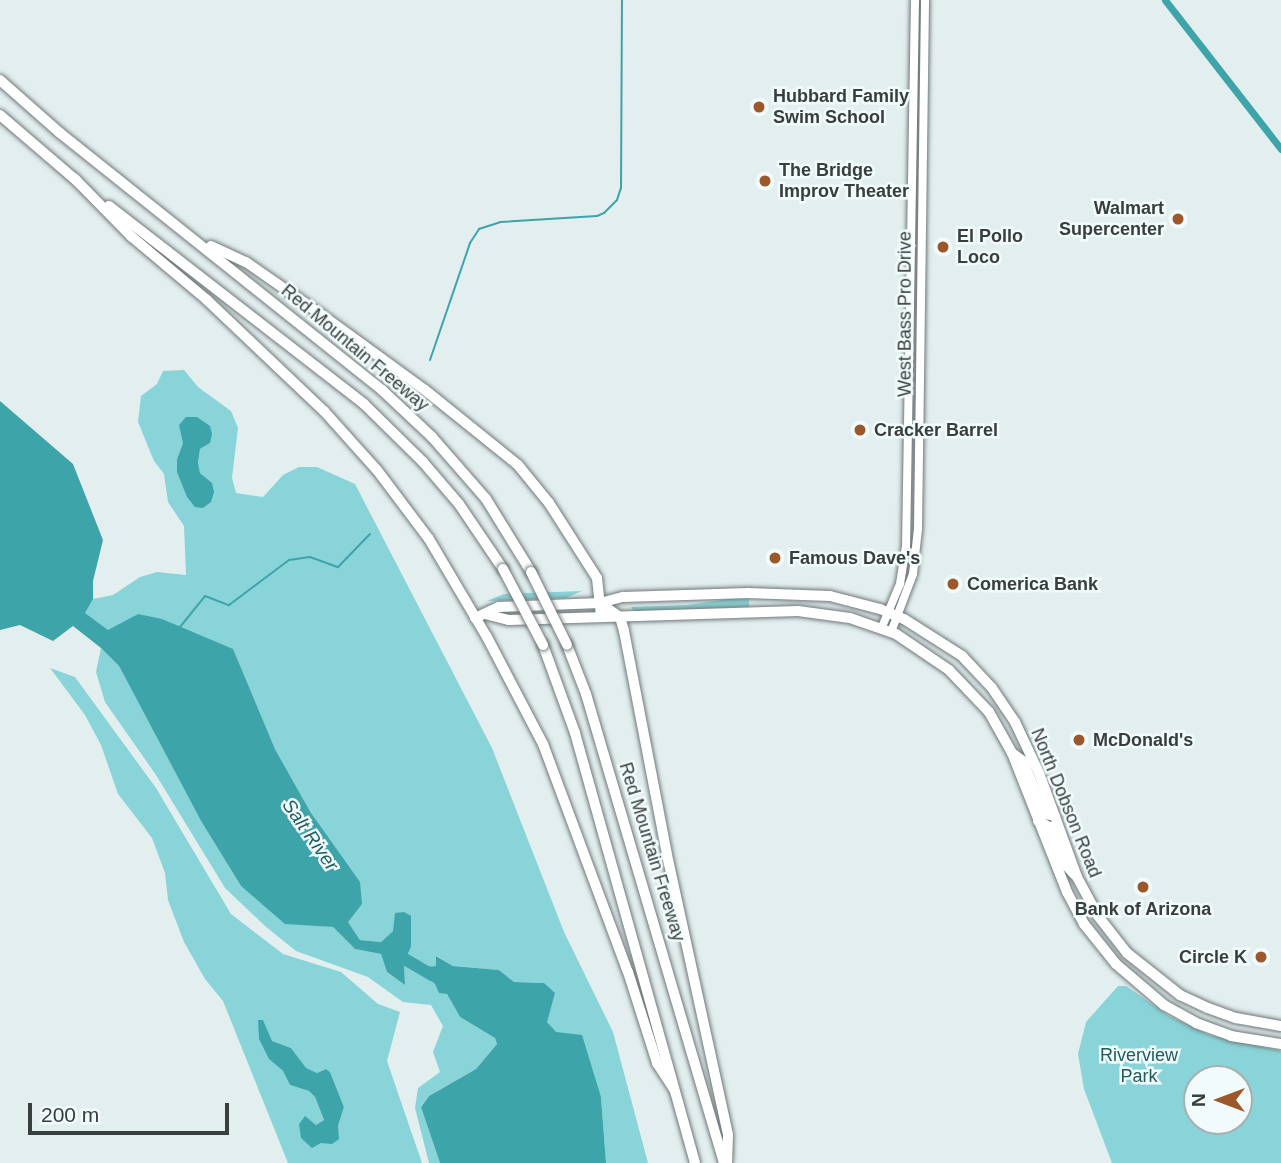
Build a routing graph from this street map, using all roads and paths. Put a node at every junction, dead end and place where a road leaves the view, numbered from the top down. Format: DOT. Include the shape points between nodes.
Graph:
graph roads {
  1 [pos="915,0"];
  2 [pos="925,0"];
  3 [pos="0,80"];
  4 [pos="0,115"];
  5 [pos="74,178"];
  6 [pos="192,238"];
  7 [pos="600,603"];
  8 [pos="480,616"];
  9 [pos="601,617"];
  10 [pos="620,617"];
  11 [pos="890,622"];
  12 [pos="1012,753"];
  13 [pos="1055,816"];
  14 [pos="1038,821"];
  15 [pos="1077,877"];
  16 [pos="1281,1026"];
  17 [pos="1281,1044"];
  18 [pos="674,1089"];
  19 [pos="695,1163"];
  20 [pos="726,1163"];
  1 -- 11 [label="street, West Bass Pro Drive" via="906,540"];
  2 -- 11 [label="street, West Bass Pro Drive" via="918,529 913,574"];
  3 -- 6 [label="highway, Red Mountain Freeway"];
  4 -- 5 [label="highway, Red Mountain Freeway"];
  5 -- 8 [label="highway" via="332,420 421,528"];
  5 -- 18 [label="highway, Red Mountain Freeway, bridge" via="364,404 459,504 503,569 543,645 575,733"];
  6 -- 7 [label="highway" via="257,270 411,379 502,451 528,476 564,524 597,578"];
  6 -- 20 [label="highway, Red Mountain Freeway, bridge" via="382,390 432,438 486,499 531,572 586,694"];
  7 -- 8 [label="main road, North Dobson Road" via="499,607"];
  7 -- 9 [label="highway"];
  7 -- 10 [label="highway"];
  7 -- 11 [label="main road, North Dobson Road" via="623,597 798,593 840,598"];
  8 -- 9 [label="main road, North Dobson Road" via="509,620"];
  8 -- 18 [label="highway" via="550,760 657,1063"];
  9 -- 10 [label="main road, North Dobson Road"];
  10 -- 11 [label="main road, North Dobson Road" via="798,611"];
  10 -- 20 [label="highway" via="728,1135"];
  11 -- 12 [label="main road, North Dobson Road" via="965,685 989,712"];
  11 -- 13 [label="main road, North Dobson Road" via="951,648 992,688 1015,722"];
  12 -- 13 [label="main road" via="1023,761 1045,814"];
  12 -- 14 [label="main road, North Dobson Road"];
  13 -- 15 [label="main road, North Dobson Road"];
  14 -- 15 [label="main road" via="1050,827 1064,863"];
  14 -- 17 [label="main road, North Dobson Road" via="1084,924 1130,979 1196,1023 1231,1036"];
  15 -- 16 [label="main road, North Dobson Road" via="1115,939 1180,995 1243,1020"];
  18 -- 19 [label="highway, Red Mountain Freeway"];
}
